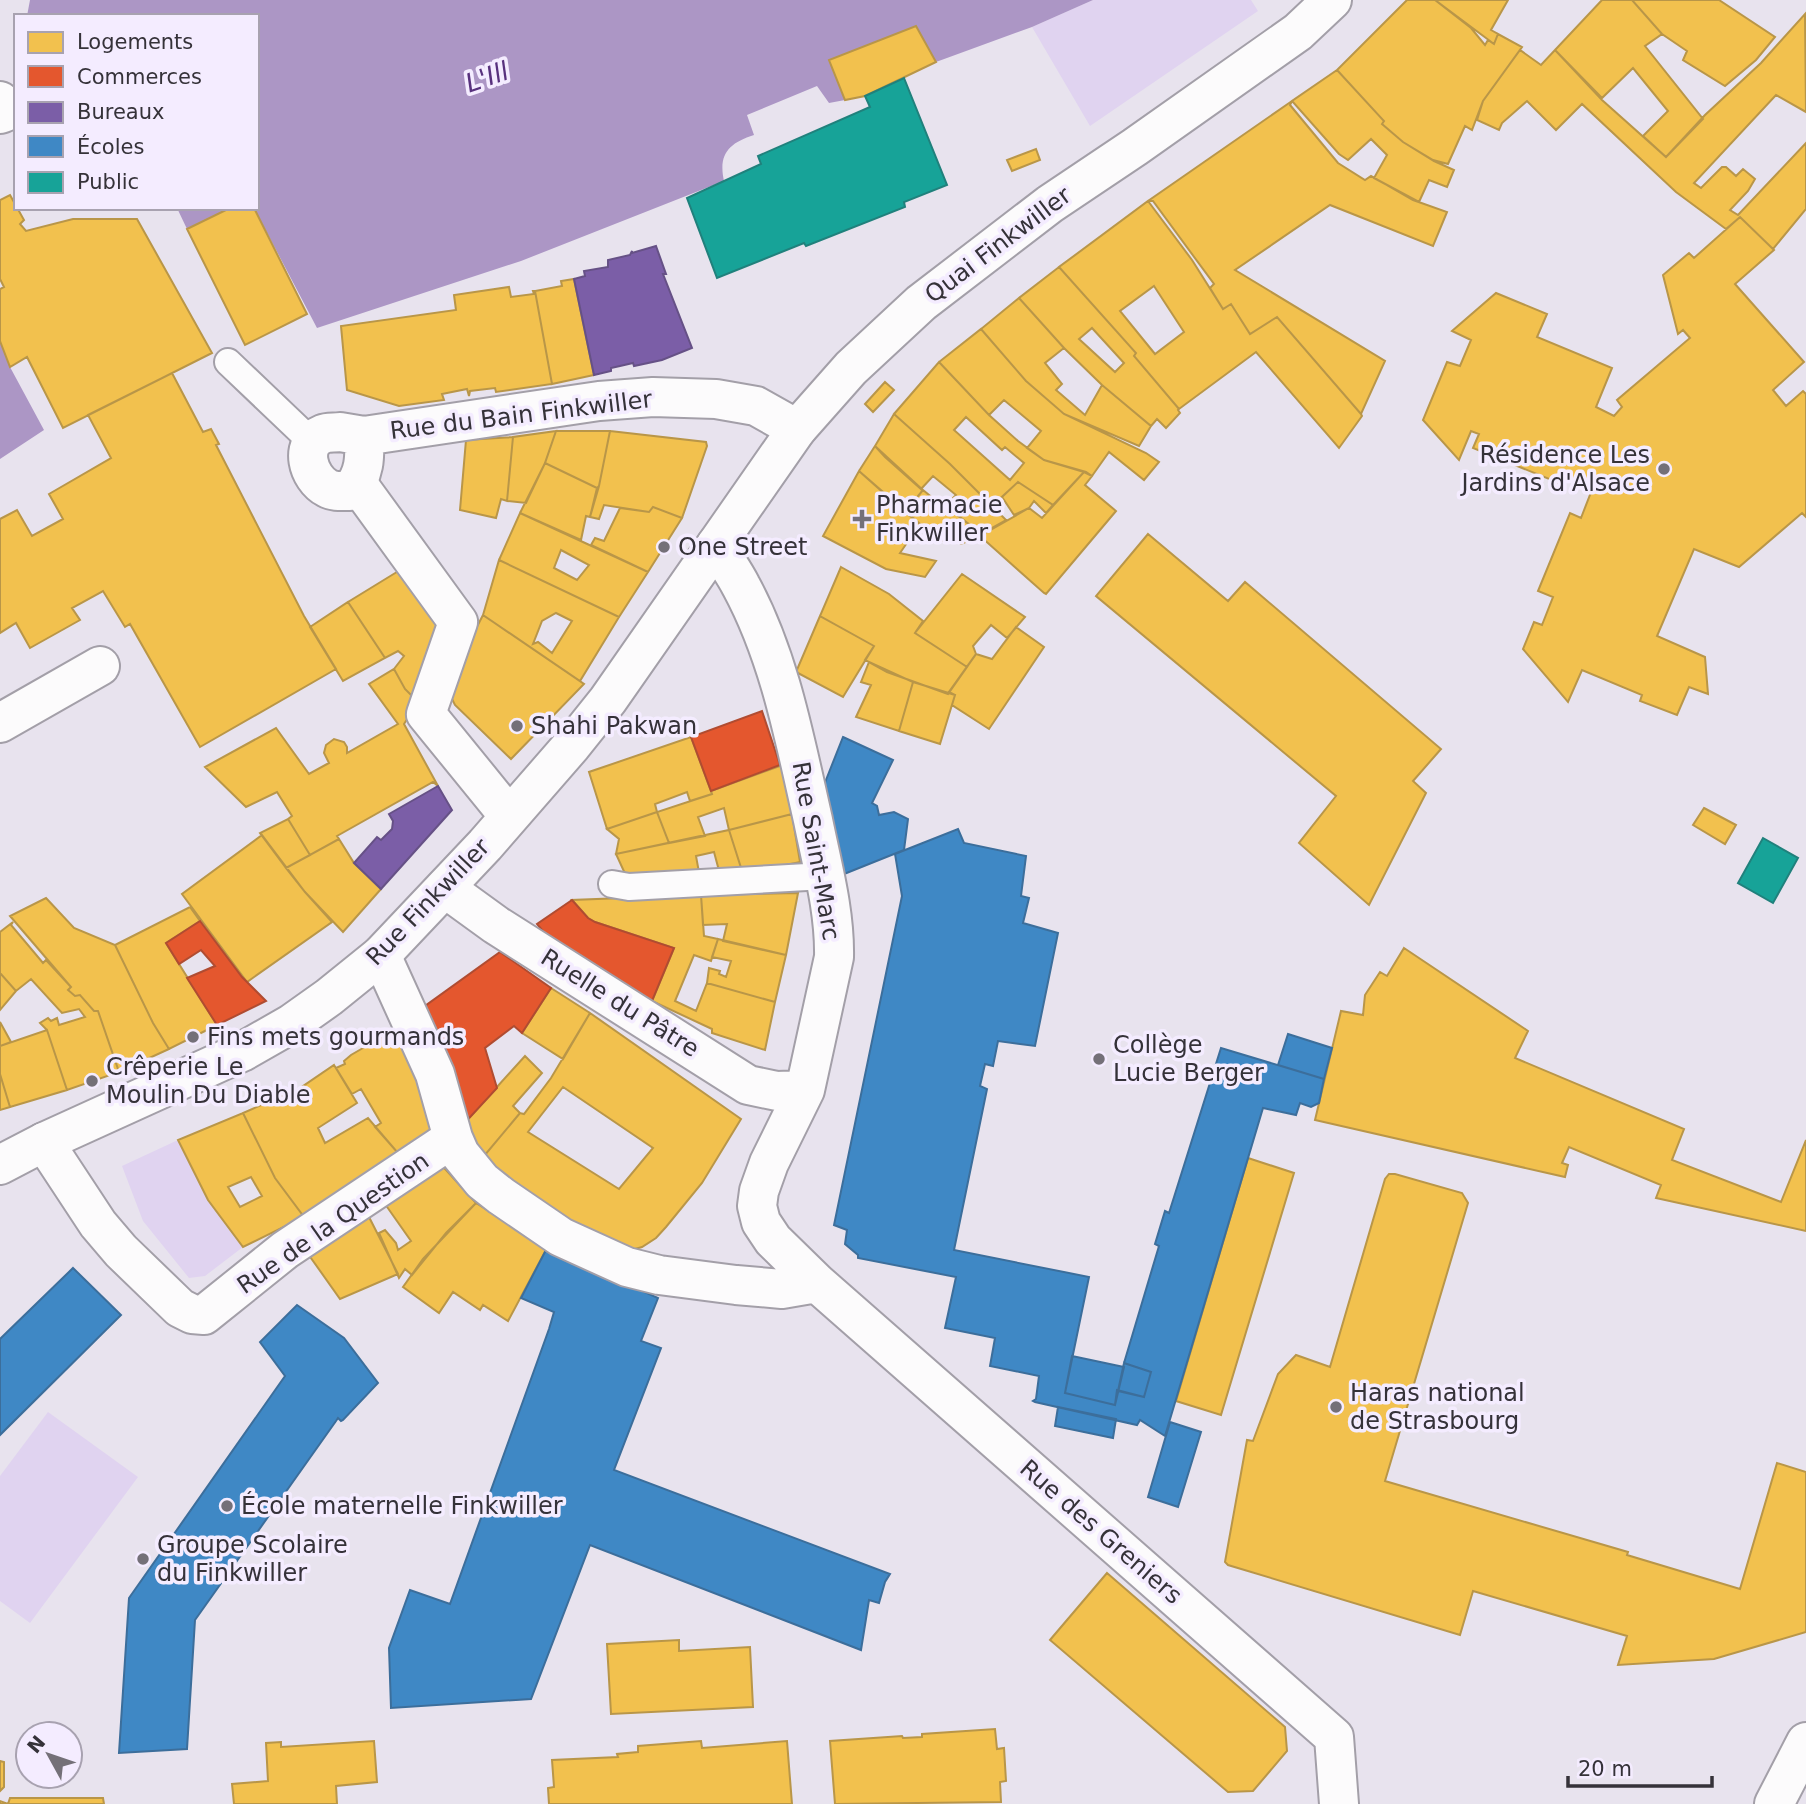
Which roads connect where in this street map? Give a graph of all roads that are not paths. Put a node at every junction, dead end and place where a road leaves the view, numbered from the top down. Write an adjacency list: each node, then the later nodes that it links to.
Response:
1 (1332, 0): 3 (street, Quai Finkwiller)
2 (228, 362): 5 (lane)
3 (797, 429): 4 (street, Rue du Bain Finkwiller); 7 (street, Quai Finkwiller)
4 (364, 436): 5 (street); 6 (street)
5 (312, 442): 6 (street)
6 (357, 483): 10 (street)
7 (716, 545): 10 (street, Rue Finkwiller); 11 (street, Rue Saint-Marc)
8 (100, 666): 9 (street)
9 (0, 723)
10 (509, 816): 13 (street, Rue Finkwiller)
11 (825, 876): 12 (lane); 15 (street, Rue Saint-Marc)
12 (612, 884)
13 (445, 888): 14 (street, Rue Finkwiller); 15 (street, Ruelle du Pâtre)
14 (380, 955): 16 (street); 17 (street, Rue Finkwiller)
15 (805, 1090): 20 (street, Rue Saint-Marc)
16 (453, 1138): 17 (street, Rue de la Question); 20 (street)
17 (44, 1142): 18 (street, Rue Finkwiller); 19 (street)
18 (0, 1165)
19 (0, 1187)
20 (817, 1283): 22 (street, Rue des Greniers)
21 (1806, 1742): 23 (street)
22 (1339, 1804)
23 (1774, 1804)

